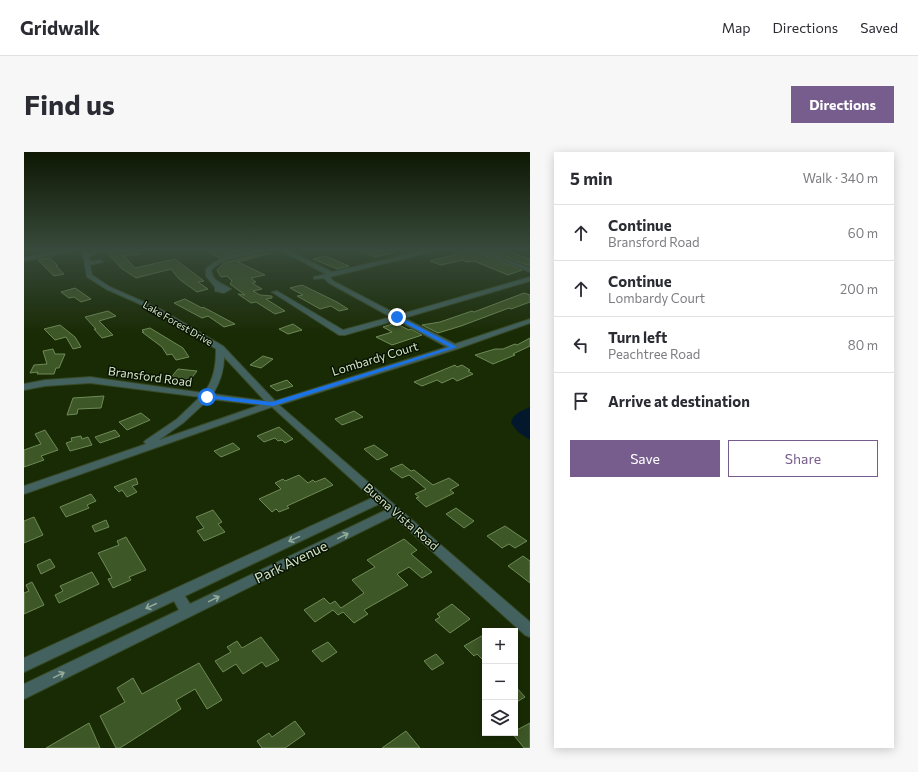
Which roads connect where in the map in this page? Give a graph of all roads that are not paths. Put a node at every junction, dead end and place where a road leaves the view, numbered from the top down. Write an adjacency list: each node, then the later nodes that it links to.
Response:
1 (92, 278): 10 (street, Lake Forest Drive)
2 (210, 278): 5 (street)
3 (326, 278): 7 (street)
4 (530, 279): 7 (street)
5 (219, 287)
6 (275, 292): 7 (street)
7 (397, 317): 9 (street)
8 (530, 321): 9 (street, Lombardy Court)
9 (454, 347): 13 (street, Lombardy Court)
10 (220, 348): 12 (street, Lake Forest Drive); 13 (street, Lake Forest Drive)
11 (24, 388): 12 (street, Bransford Road)
12 (207, 397): 13 (street, Bransford Road); 14 (street, Lake Forest Drive)
13 (273, 404): 14 (street, Lake Forest Drive); 16 (street, Buena Vista Road)
14 (128, 454): 15 (street, Lake Forest Drive)
15 (24, 490)
16 (380, 498): 17 (street, Buena Vista Road); 18 (street, Park Avenue, one-way to 18)
17 (394, 511): 19 (street, Park Avenue, one-way to 17); 20 (street, Buena Vista Road)
18 (176, 594): 19 (street); 21 (street, Park Avenue, one-way to 21)
19 (188, 612): 22 (street, Park Avenue, one-way to 19)
20 (530, 631)
21 (24, 665)
22 (24, 692)

